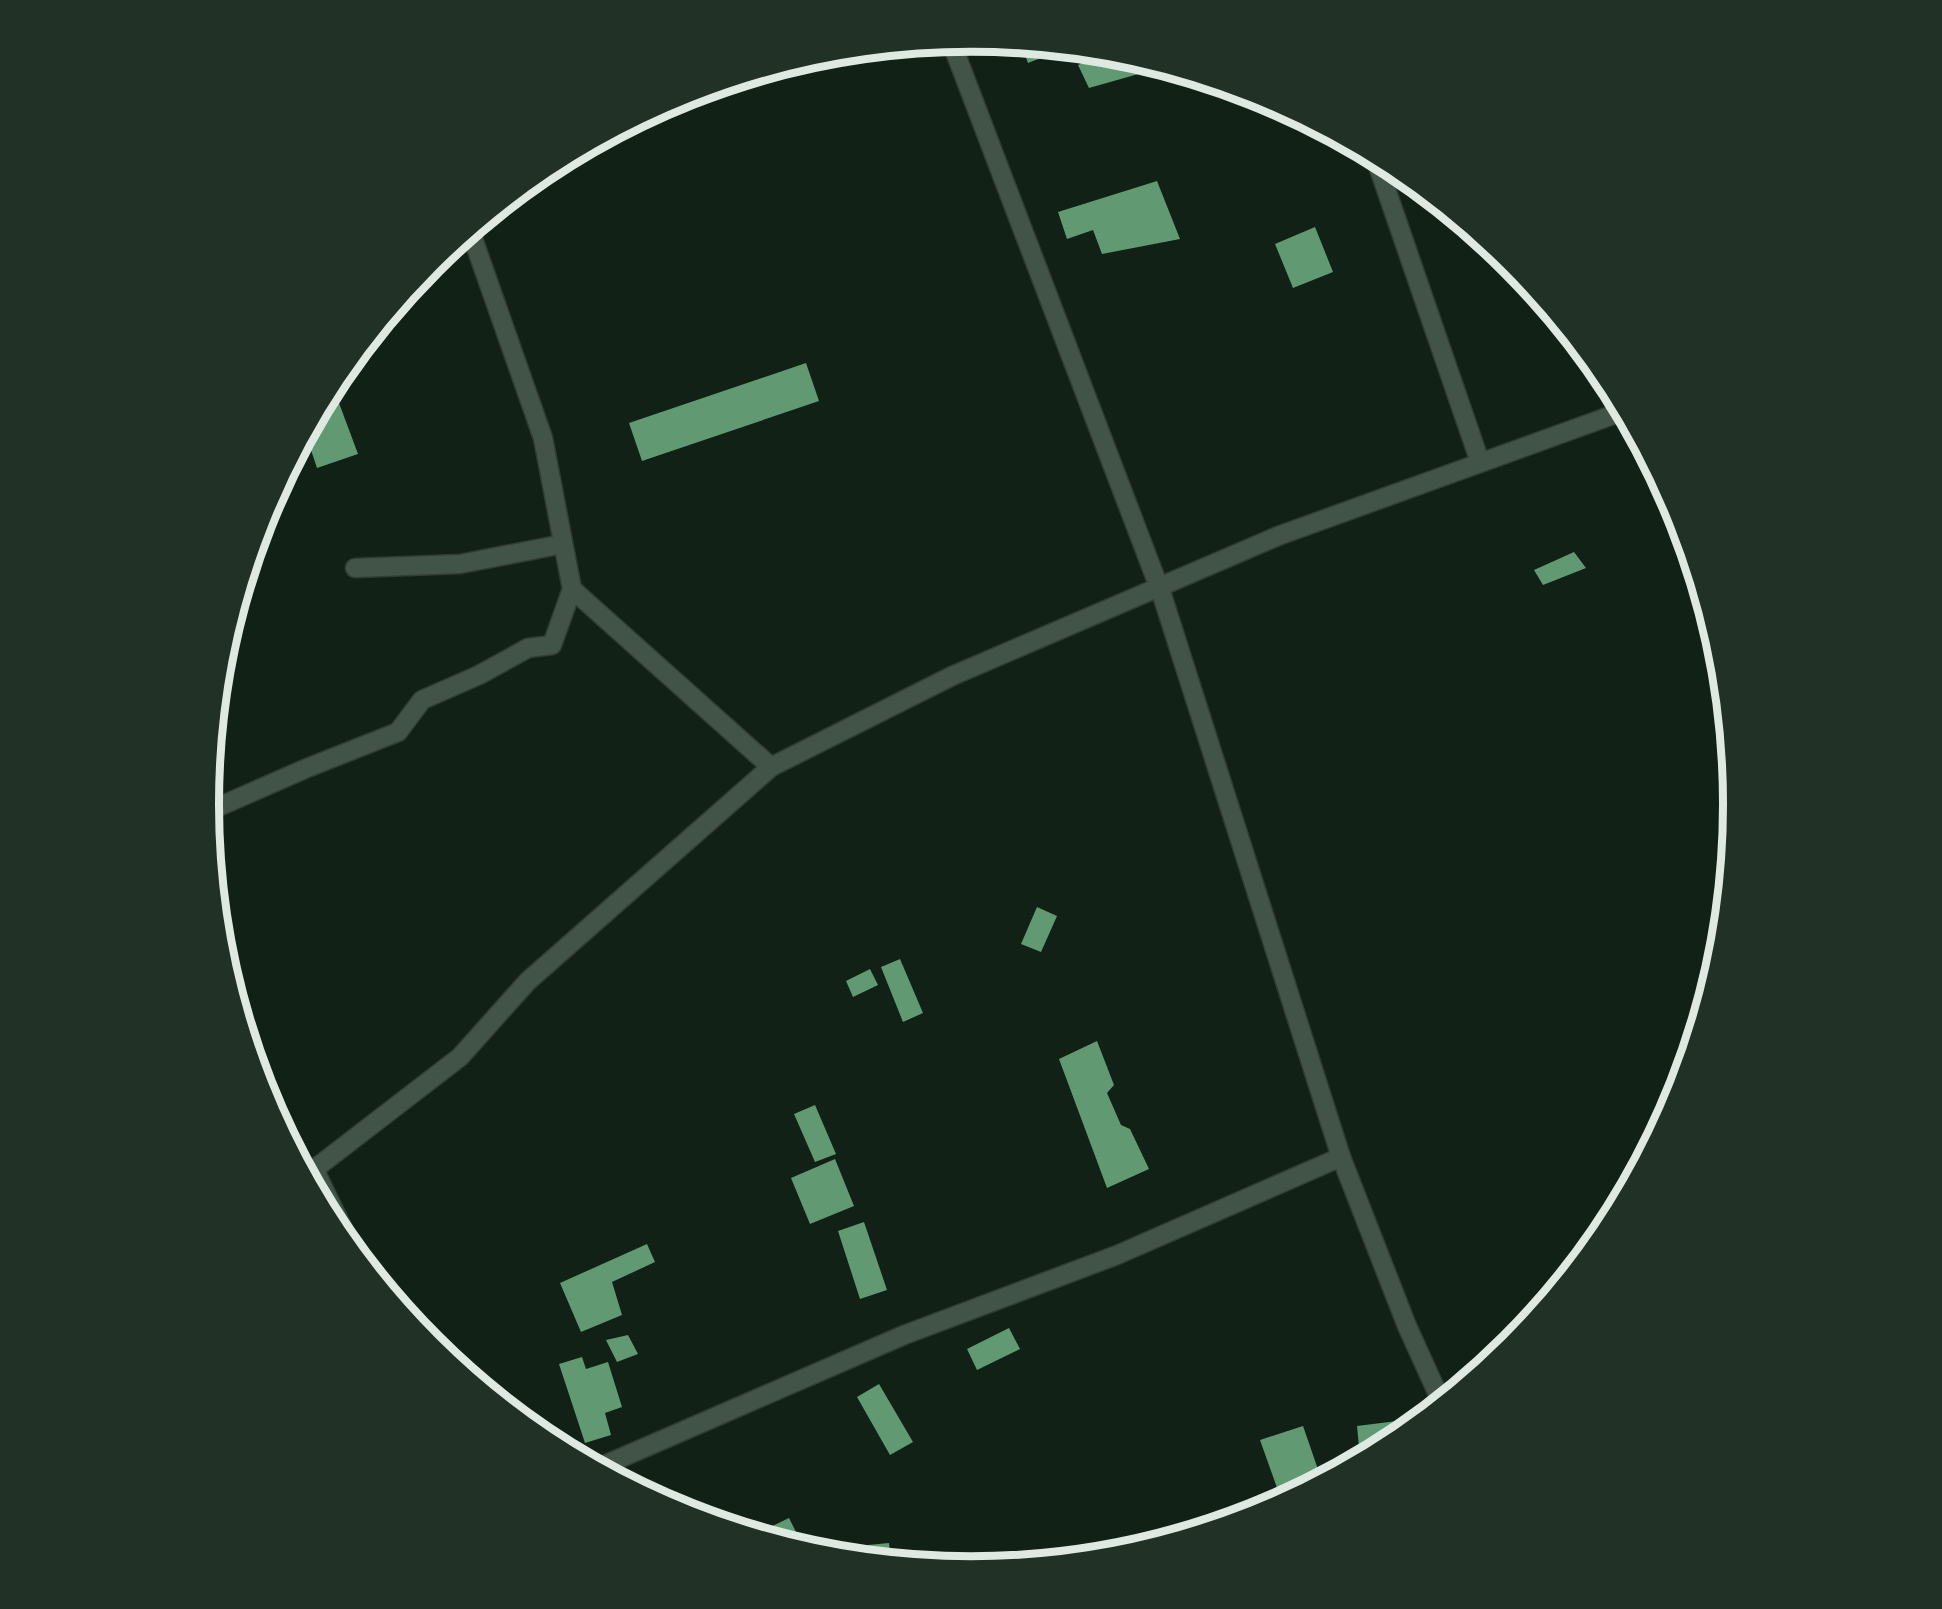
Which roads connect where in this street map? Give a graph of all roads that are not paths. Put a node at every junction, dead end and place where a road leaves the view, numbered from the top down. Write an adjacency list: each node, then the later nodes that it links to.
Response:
1 (955, 53): 8 (street)
2 (1381, 174): 5 (street)
3 (474, 240): 6 (street)
4 (1613, 415): 5 (street)
5 (1480, 462): 8 (street)
6 (563, 544): 7 (street); 9 (street)
7 (355, 568)
8 (1159, 587): 10 (street); 12 (street)
9 (572, 589): 10 (street); 11 (street)
10 (771, 767): 13 (street)
11 (219, 807)
12 (1341, 1157): 14 (street); 15 (street)
13 (315, 1170)
14 (1438, 1394)
15 (609, 1463)

